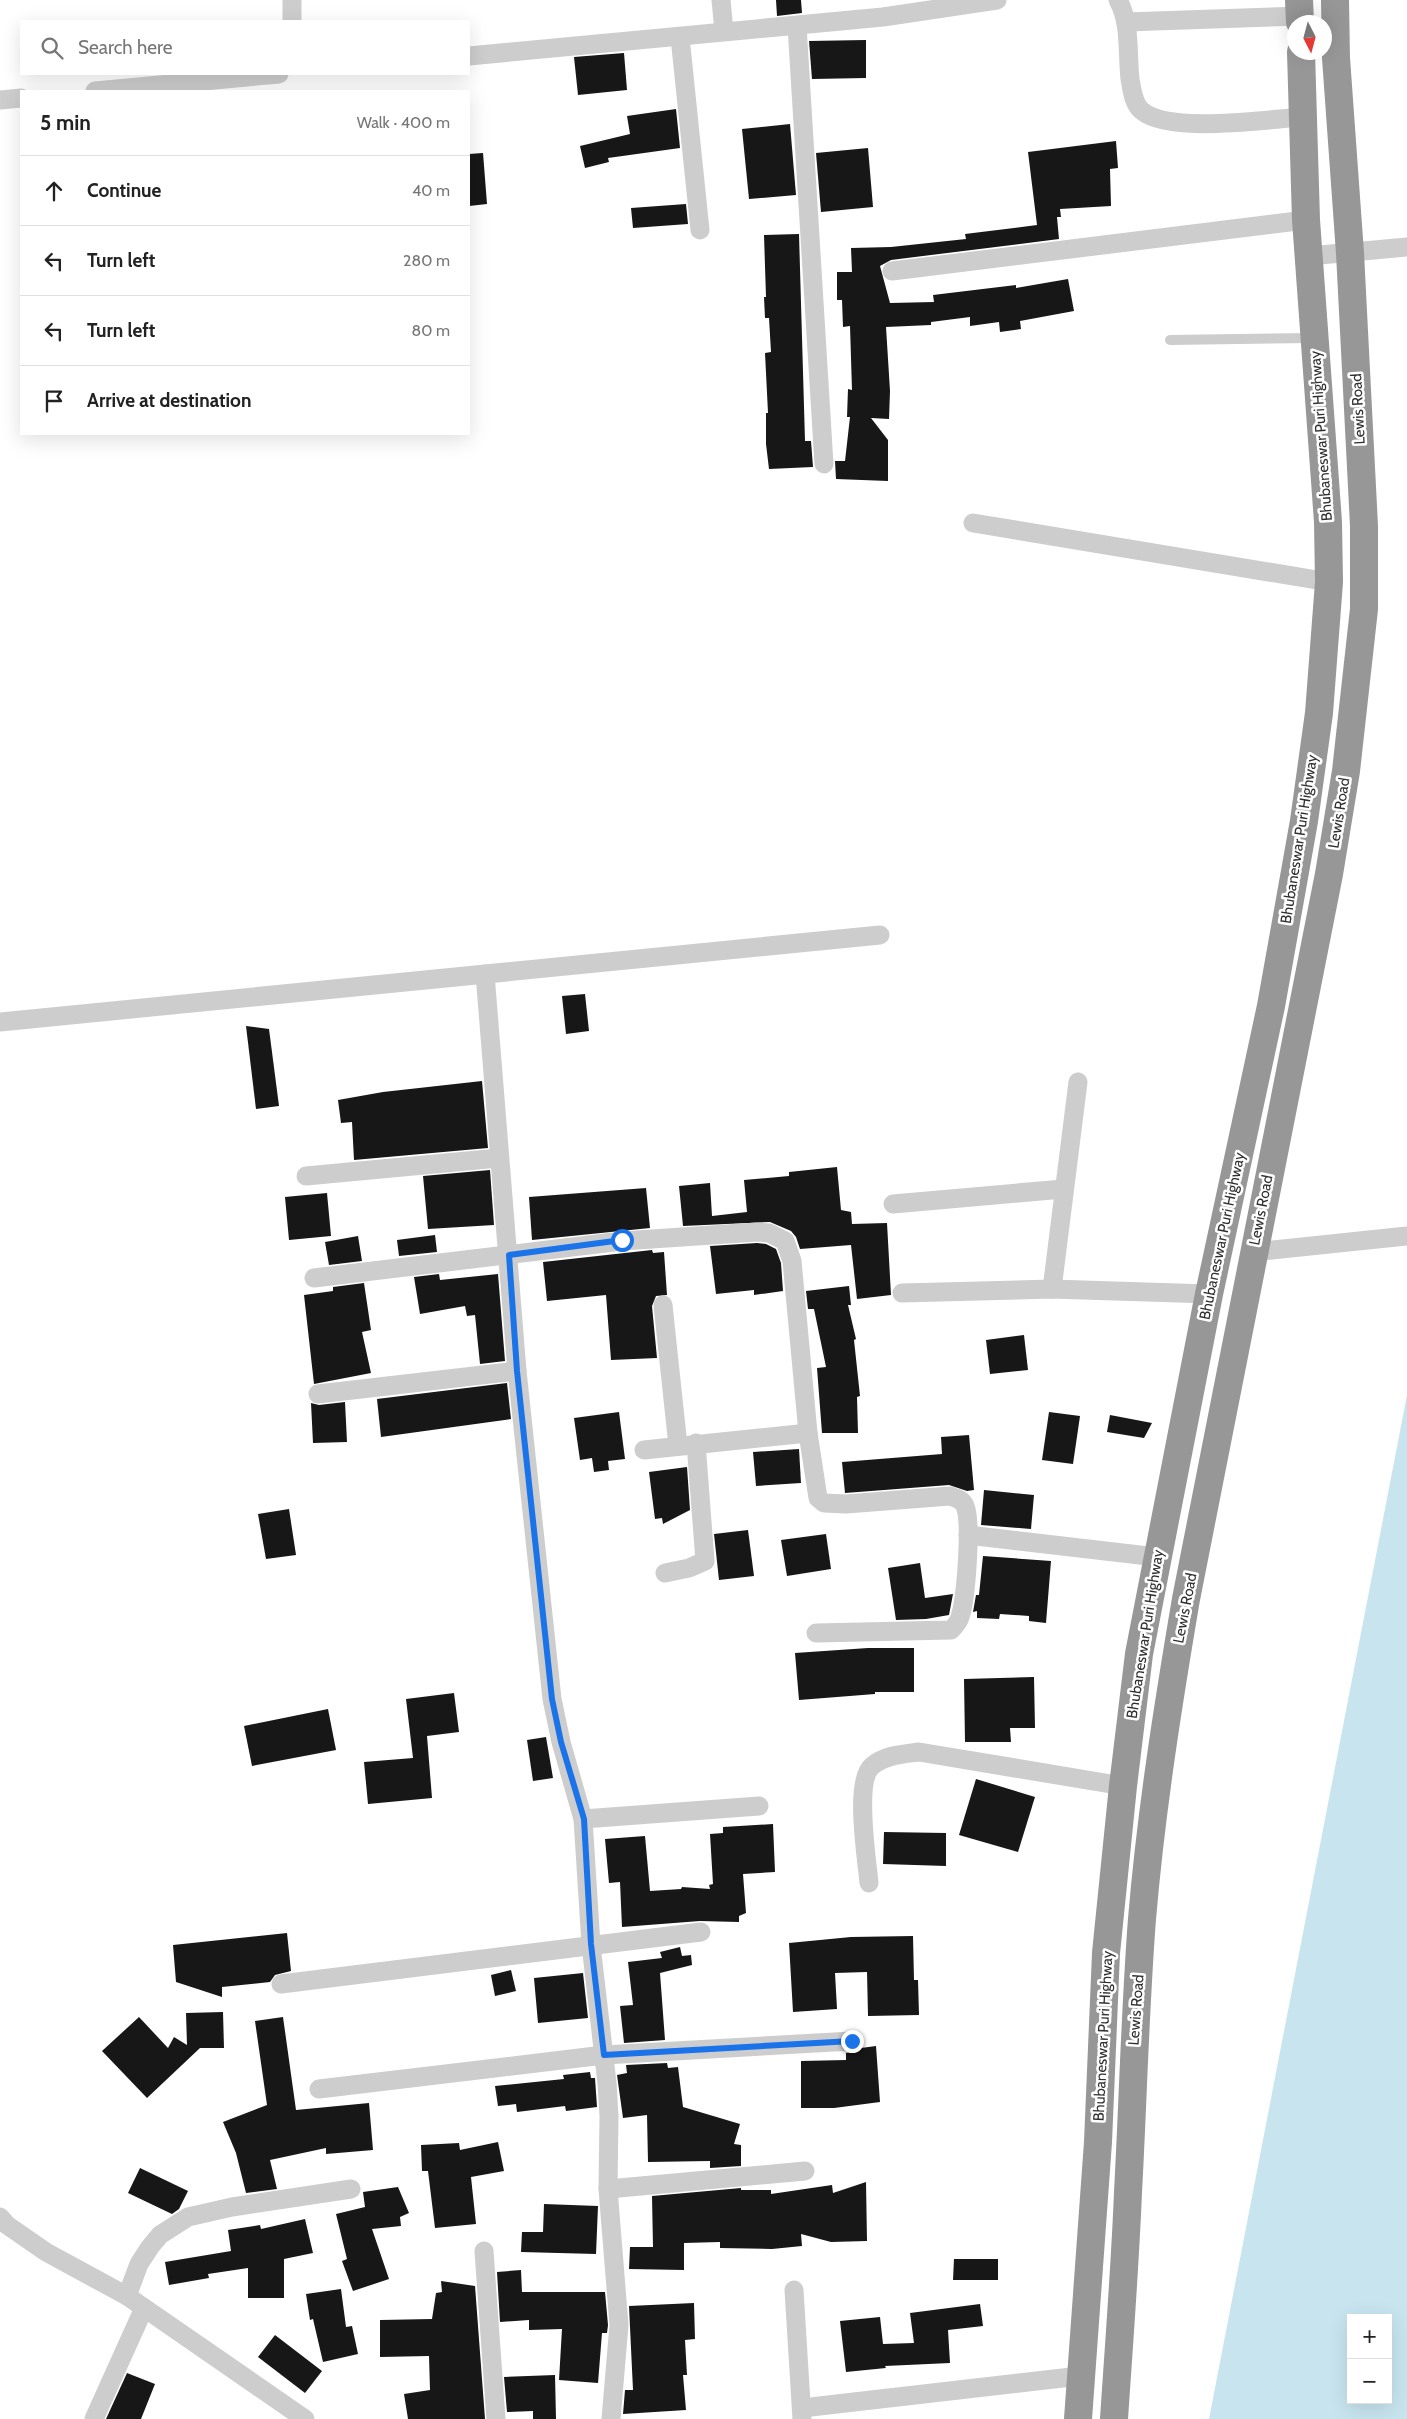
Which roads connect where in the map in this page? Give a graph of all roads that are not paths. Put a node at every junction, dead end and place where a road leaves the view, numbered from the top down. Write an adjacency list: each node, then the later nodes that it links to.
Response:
1 (292, 0): 7 (street)
2 (721, 0): 10 (street)
3 (997, 0): 9 (street)
4 (1118, 0): 8 (street)
5 (1335, 0): 22 (highway, Lewis Road)
6 (1300, 13): 8 (street)
7 (292, 20)
8 (1126, 22): 18 (street)
9 (797, 26): 10 (street); 27 (street)
10 (724, 31): 11 (street)
11 (680, 36): 12 (street); 20 (street)
12 (470, 56)
13 (1301, 60): 18 (highway, Bhubaneswar Puri Highway)
14 (267, 75): 15 (street)
15 (106, 90)
16 (20, 98): 17 (street)
17 (0, 100)
18 (1304, 117): 19 (highway, Bhubaneswar Puri Highway)
19 (1306, 220): 23 (highway, Bhubaneswar Puri Highway); 24 (street)
20 (700, 230)
21 (1407, 247): 22 (street)
22 (1350, 253): 23 (street); 39 (highway, Lewis Road)
23 (1309, 256): 25 (highway, Bhubaneswar Puri Highway)
24 (892, 271)
25 (1315, 338): 26 (lane); 29 (highway, Bhubaneswar Puri Highway)
26 (1170, 340)
27 (824, 464)
28 (973, 523): 29 (street)
29 (1329, 582): 44 (highway, Bhubaneswar Puri Highway)
30 (880, 935): 31 (street)
31 (486, 974): 32 (street); 34 (street)
32 (0, 1022)
33 (1078, 1082): 36 (street)
34 (499, 1158): 35 (street); 40 (street)
35 (306, 1176)
36 (1063, 1189): 37 (street); 42 (street)
37 (893, 1204)
38 (1407, 1236): 39 (street)
39 (1253, 1252): 80 (highway, Lewis Road)
40 (509, 1255): 41 (street); 46 (street); 48 (street)
41 (314, 1278)
42 (1052, 1289): 43 (street); 44 (street)
43 (902, 1293)
44 (1209, 1294): 52 (highway, Bhubaneswar Puri Highway)
45 (663, 1305): 49 (street)
46 (517, 1371): 47 (street); 57 (street)
47 (318, 1394)
48 (808, 1433): 49 (street); 51 (street)
49 (687, 1445): 50 (street); 53 (street)
50 (644, 1450)
51 (968, 1535): 52 (street); 54 (street)
52 (1157, 1557): 55 (highway, Bhubaneswar Puri Highway)
53 (664, 1573)
54 (816, 1633)
55 (1123, 1786): 58 (street); 73 (highway, Bhubaneswar Puri Highway)
56 (759, 1806): 57 (street)
57 (584, 1819): 60 (street)
58 (869, 1883)
59 (701, 1932): 60 (street)
60 (591, 1944): 61 (street); 63 (street)
61 (281, 1984)
62 (852, 2041): 63 (street)
63 (604, 2055): 64 (street); 67 (street)
64 (319, 2089)
65 (805, 2171): 67 (street)
66 (351, 2189): 71 (street)
67 (608, 2189): 78 (street)
68 (0, 2217): 71 (street)
69 (484, 2251): 77 (street)
70 (794, 2290): 74 (street)
71 (127, 2296): 72 (street)
72 (144, 2308): 75 (street); 76 (street)
73 (1080, 2376): 74 (street); 79 (highway, Bhubaneswar Puri Highway)
74 (802, 2414)
75 (94, 2419)
76 (305, 2419)
77 (496, 2419)
78 (611, 2419)
79 (1078, 2419)
80 (1114, 2419)

